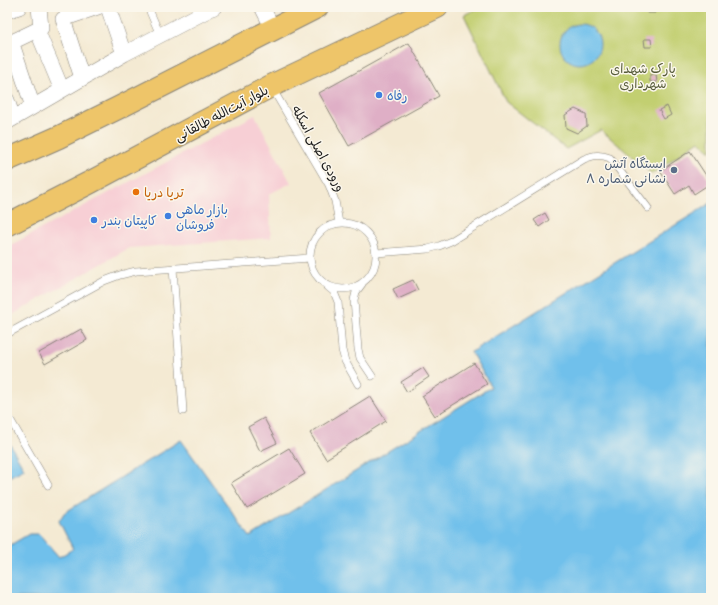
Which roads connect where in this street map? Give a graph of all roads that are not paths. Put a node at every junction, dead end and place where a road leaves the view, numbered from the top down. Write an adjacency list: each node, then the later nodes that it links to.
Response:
1 (19, 7): 10 (street)
2 (39, 7): 12 (street)
3 (98, 7): 16 (street)
4 (108, 7): 15 (street)
5 (148, 7): 13 (lane)
6 (214, 7): 13 (street)
7 (262, 7): 11 (street)
8 (317, 7): 11 (main road)
9 (437, 7): 17 (main road, بلوار آیت‌الله طالقانی)
10 (7, 11)
11 (273, 29): 22 (main road)
12 (37, 30): 14 (street); 18 (street)
13 (160, 35): 15 (street)
14 (9, 45): 20 (street)
15 (124, 54): 16 (street)
16 (82, 78): 18 (street)
17 (271, 86): 24 (lane, ورودی اصلی اسکله); 25 (main road, بلوار آیت‌الله طالقانی)
18 (62, 90): 20 (street)
19 (7, 100): 21 (street)
20 (33, 107): 21 (street)
21 (10, 120)
22 (7, 160)
23 (648, 208): 26 (lane)
24 (339, 223): 26 (lane); 27 (lane)
25 (7, 225)
26 (376, 253): 29 (lane)
27 (310, 258): 28 (lane); 30 (lane)
28 (173, 268): 31 (lane); 34 (lane)
29 (364, 281): 30 (lane); 32 (lane)
30 (325, 284): 33 (lane)
31 (7, 334)
32 (372, 376)
33 (358, 384)
34 (183, 411)
35 (7, 414): 36 (lane)
36 (48, 485)

